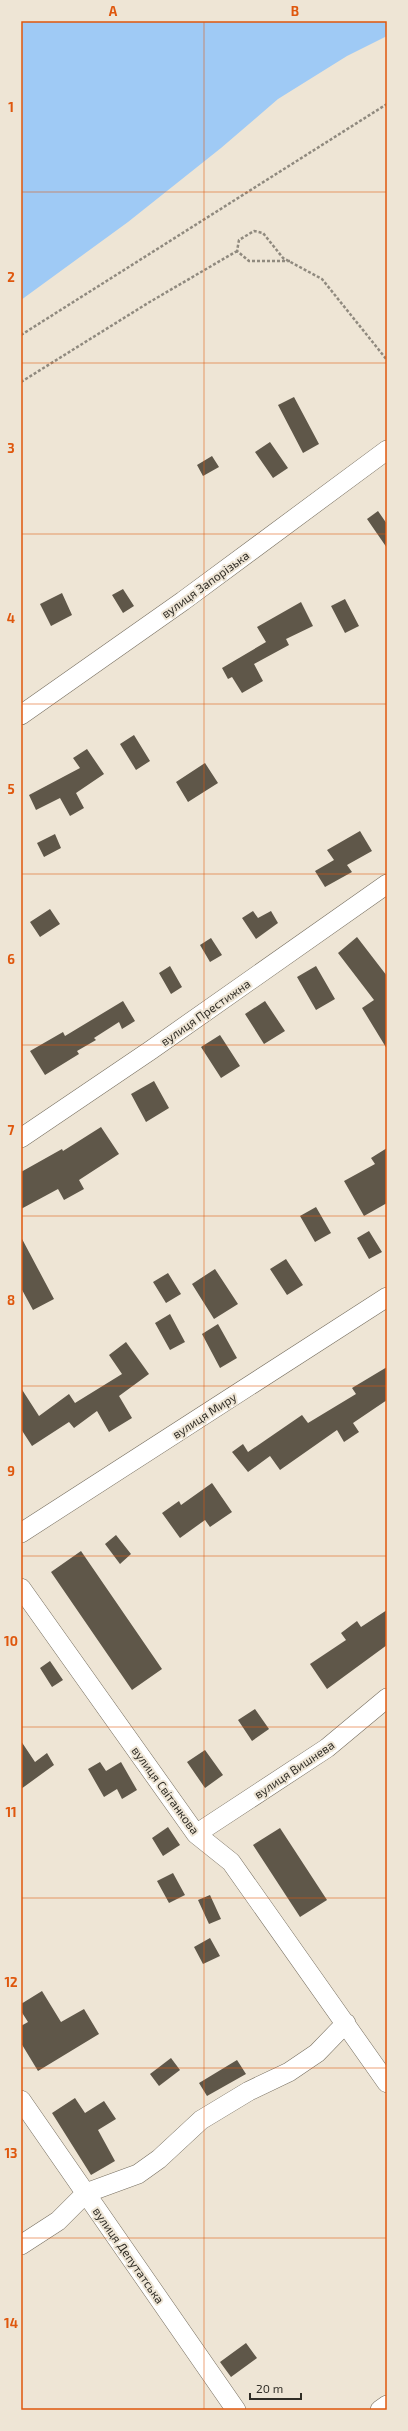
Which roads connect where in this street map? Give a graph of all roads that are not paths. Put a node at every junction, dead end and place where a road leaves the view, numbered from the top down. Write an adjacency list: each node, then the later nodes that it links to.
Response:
1 (387, 450): 2 (street, вулиця Запорізька)
2 (21, 714)
3 (387, 884): 4 (street, вулиця Престижна)
4 (21, 1138)
5 (387, 1297): 6 (street, вулиця Миру)
6 (21, 1533)
7 (21, 1588): 9 (street, вулиця Світанкова)
8 (387, 1698): 9 (street, вулиця Вишнева)
9 (196, 1834): 10 (street, вулиця Світанкова)
10 (346, 2023): 11 (street, вулиця Світанкова); 13 (street)
11 (387, 2083)
12 (21, 2100): 13 (street, вулиця Депутатська)
13 (86, 2193): 14 (street); 16 (street, вулиця Депутатська)
14 (21, 2245)
15 (387, 2405): 17 (street)
16 (236, 2410)
17 (380, 2410)

